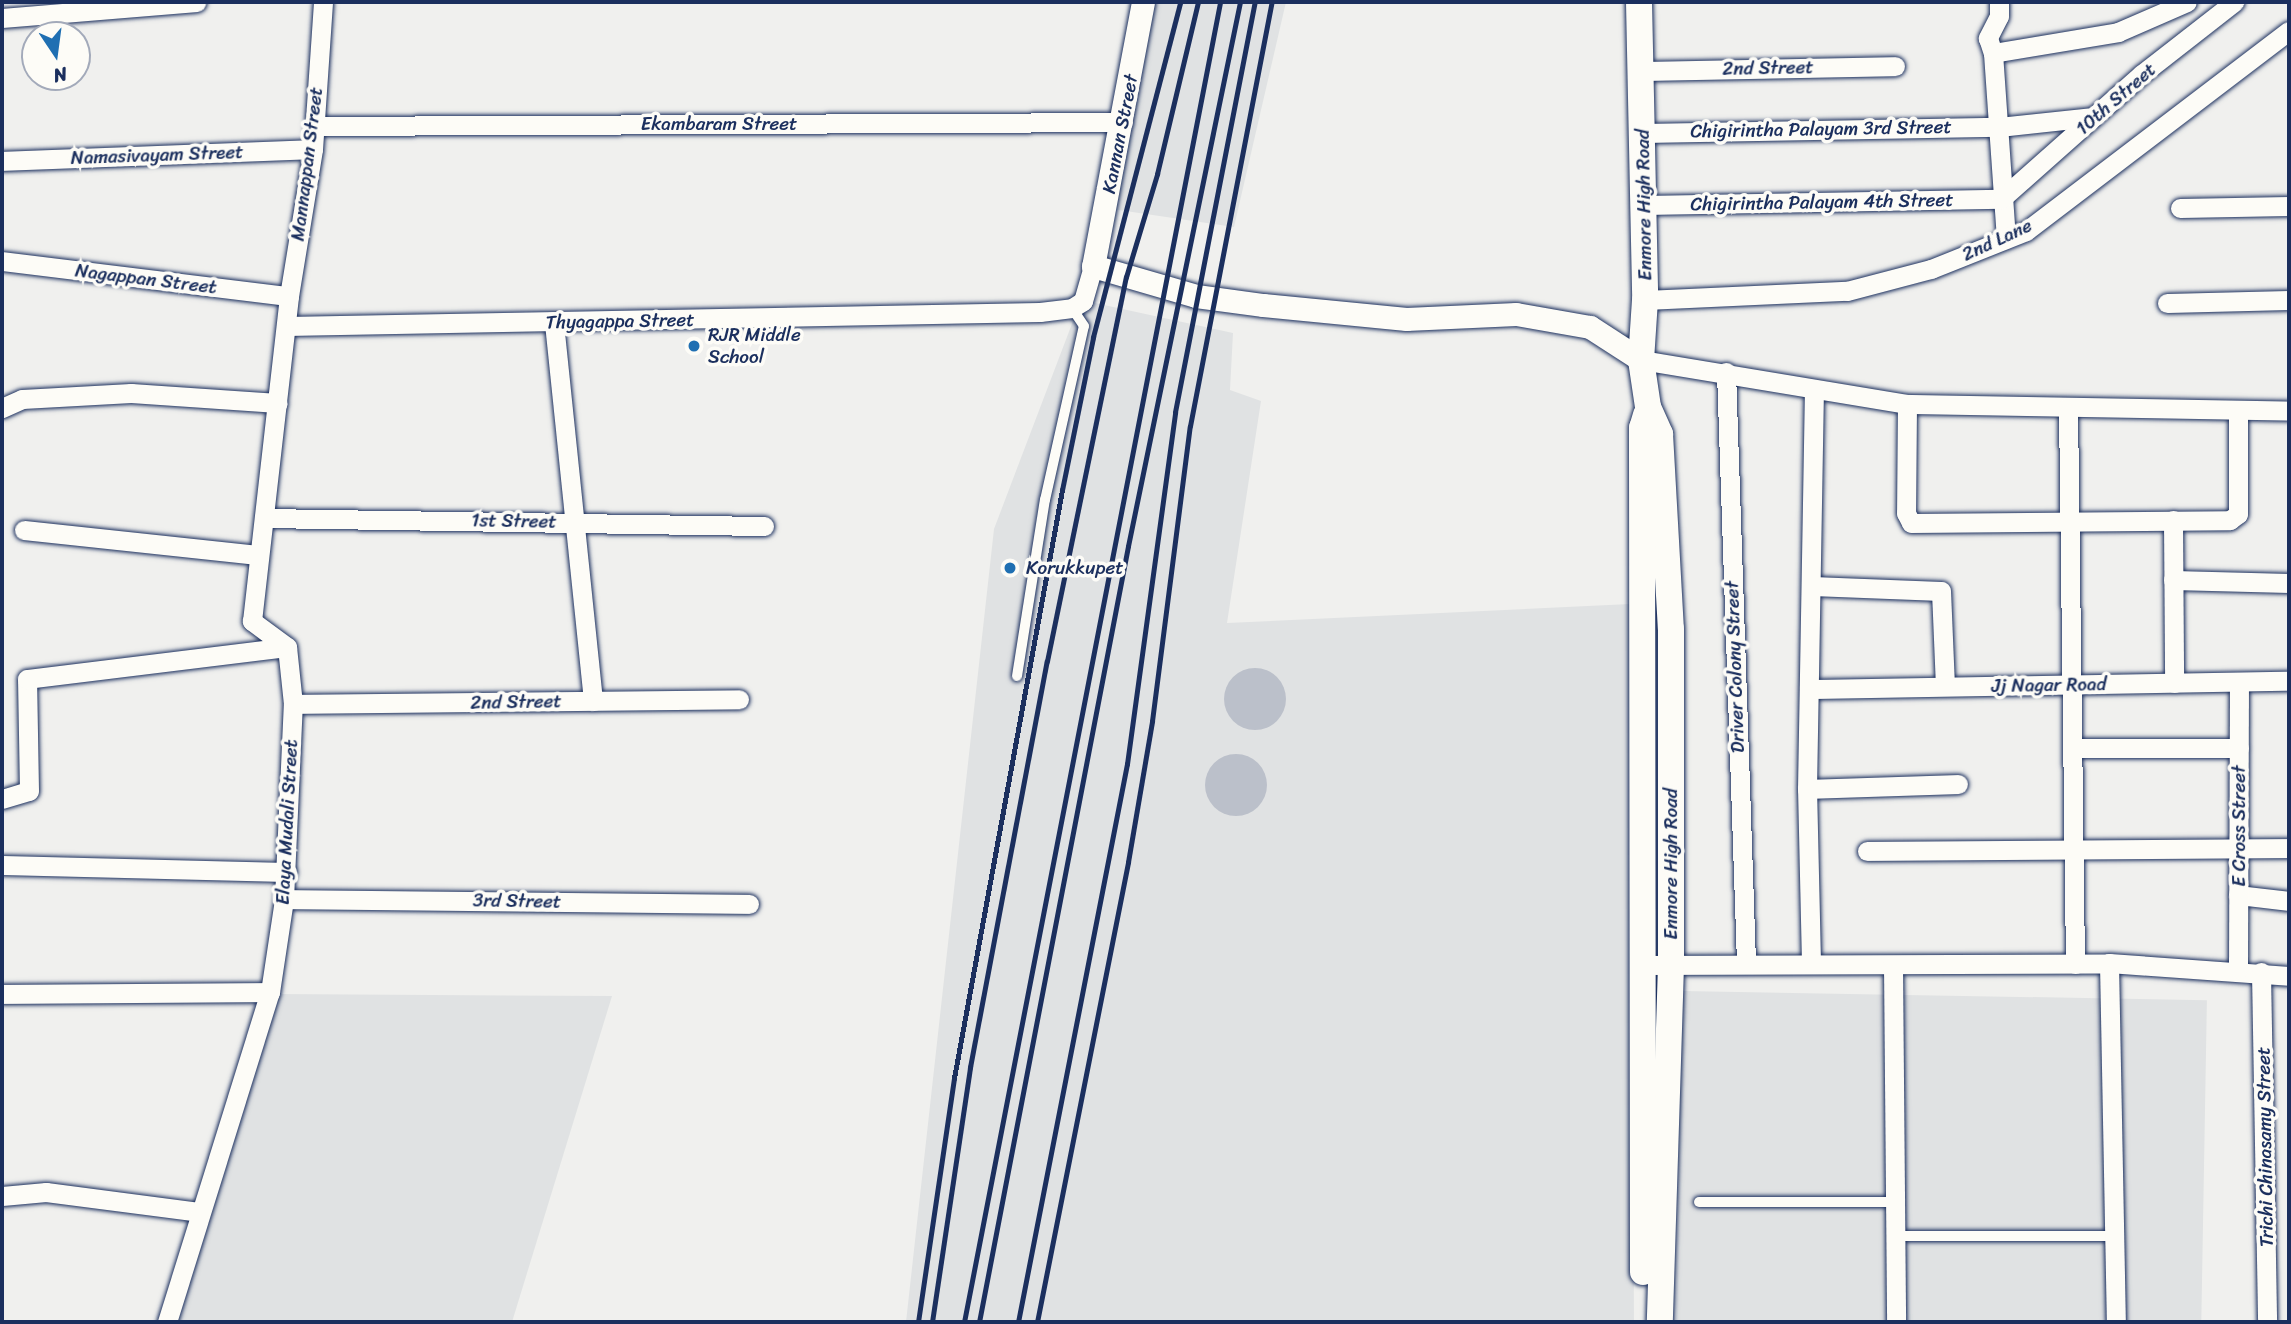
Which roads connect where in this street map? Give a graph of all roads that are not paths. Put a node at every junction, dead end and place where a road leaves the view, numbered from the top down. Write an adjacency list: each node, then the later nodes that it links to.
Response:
1 (197, 2): 8 (street)
2 (323, 2): 15 (street, Mannappan Street)
3 (1143, 2): 14 (street, Kannan Street)
4 (1639, 2): 12 (main road, Enmore High Road)
5 (1999, 2): 10 (street)
6 (2187, 2): 10 (street)
7 (2234, 2): 13 (street, 10th Street)
8 (2, 18)
9 (2289, 31): 24 (street, 2nd Lane)
10 (1993, 53): 16 (street)
11 (1895, 66): 12 (street, 2nd Street)
12 (1640, 71): 17 (main road, Enmore High Road)
13 (2094, 117): 16 (street, Chigirintha Palayam 3rd Street); 20 (street, 10th Street)
14 (1123, 122): 15 (street, Ekambaram Street); 26 (street, Kannan Street)
15 (315, 126): 18 (street, Mannappan Street)
16 (1999, 127): 17 (street, Chigirintha Palayam 3rd Street); 20 (street)
17 (1643, 133): 21 (main road, Enmore High Road)
18 (313, 149): 19 (street, Namasivayam Street); 27 (street, Mannappan Street)
19 (2, 162)
20 (2001, 199): 21 (street, Chigirintha Palayam 4th Street); 24 (street)
21 (1644, 205): 28 (main road, Enmore High Road)
22 (2289, 206): 23 (street)
23 (2180, 208)
24 (2006, 240): 28 (street, 2nd Lane)
25 (2, 261): 27 (street, Nagappan Street)
26 (1093, 266): 31 (street); 34 (street)
27 (289, 296): 33 (street, Mannappan Street)
28 (1645, 300): 34 (main road, Enmore High Road)
29 (2289, 300): 30 (street)
30 (2167, 303)
31 (1072, 308): 32 (street, Thyagappa Street); 55 (lane)
32 (554, 323): 33 (street, Thyagappa Street); 46 (street)
33 (286, 326): 37 (street)
34 (1641, 360): 35 (street); 39 (main road, Enmore High Road)
35 (1726, 372): 36 (street); 80 (street, Driver Colony Street)
36 (1814, 391): 38 (street); 53 (street)
37 (278, 403): 41 (street); 44 (street)
38 (1907, 404): 40 (street); 47 (street)
39 (1648, 407): 84 (main road, Enmore High Road); 85 (main road, Enmore High Road)
40 (2068, 407): 42 (street); 47 (street)
41 (2, 408)
42 (2238, 411): 43 (street); 45 (street)
43 (2289, 411)
44 (264, 519): 46 (street, 1st Street); 50 (street)
45 (2174, 520): 47 (street); 51 (street)
46 (577, 522): 48 (street, 1st Street); 63 (street)
47 (2071, 522): 59 (street)
48 (764, 526)
49 (24, 530): 50 (street)
50 (258, 555): 54 (street)
51 (2173, 580): 52 (street); 58 (street)
52 (2289, 583)
53 (1812, 586): 60 (street); 61 (street)
54 (287, 647): 64 (street, Elaya Mudali Street); 69 (street)
55 (1017, 676)
56 (2289, 681): 57 (street, Jj Nagar Road)
57 (2239, 682): 58 (street, Jj Nagar Road); 66 (street, E Cross Street)
58 (2174, 683): 59 (street, Jj Nagar Road)
59 (2073, 685): 60 (street, Jj Nagar Road); 65 (street)
60 (1945, 686): 61 (street, Jj Nagar Road)
61 (1809, 689): 68 (street)
62 (739, 699): 63 (street, 2nd Street)
63 (593, 701): 64 (street, 2nd Street)
64 (293, 704): 75 (street, Elaya Mudali Street)
65 (2073, 748): 66 (street); 70 (street)
66 (2239, 748): 71 (street, E Cross Street)
67 (1958, 784): 68 (street)
68 (1807, 789): 82 (street)
69 (2, 799)
70 (2073, 847): 71 (street); 73 (street); 83 (street)
71 (2239, 847): 72 (street); 76 (street, E Cross Street)
72 (2289, 848)
73 (1867, 850)
74 (2, 865): 75 (street)
75 (287, 872): 77 (street, Elaya Mudali Street)
76 (2238, 895): 78 (street); 87 (street, E Cross Street)
77 (284, 899): 79 (street, 3rd Street); 90 (street, Elaya Mudali Street)
78 (2289, 901)
79 (749, 904)
80 (1746, 962): 82 (street); 85 (street)
81 (2109, 962): 83 (street); 87 (street); 97 (street)
82 (1811, 963): 86 (street)
83 (2075, 964): 86 (street)
84 (1644, 965): 85 (street); 99 (main road, Enmore High Road)
85 (1671, 965): 100 (main road, Enmore High Road)
86 (1893, 965): 94 (street)
87 (2238, 969): 88 (street)
88 (2261, 972): 89 (street); 103 (street, Trichi Chinasamy Street)
89 (2289, 976)
90 (270, 992): 91 (street); 95 (street, Elaya Mudali Street)
91 (2, 994)
92 (2, 1196): 95 (street)
93 (1699, 1202): 94 (lane)
94 (1895, 1202): 96 (street)
95 (199, 1212): 98 (street, Elaya Mudali Street)
96 (1896, 1236): 97 (lane); 101 (street)
97 (2116, 1236): 102 (street)
98 (167, 1322)
99 (1643, 1322)
100 (1660, 1322)
101 (1896, 1322)
102 (2116, 1322)
103 (2267, 1322)

